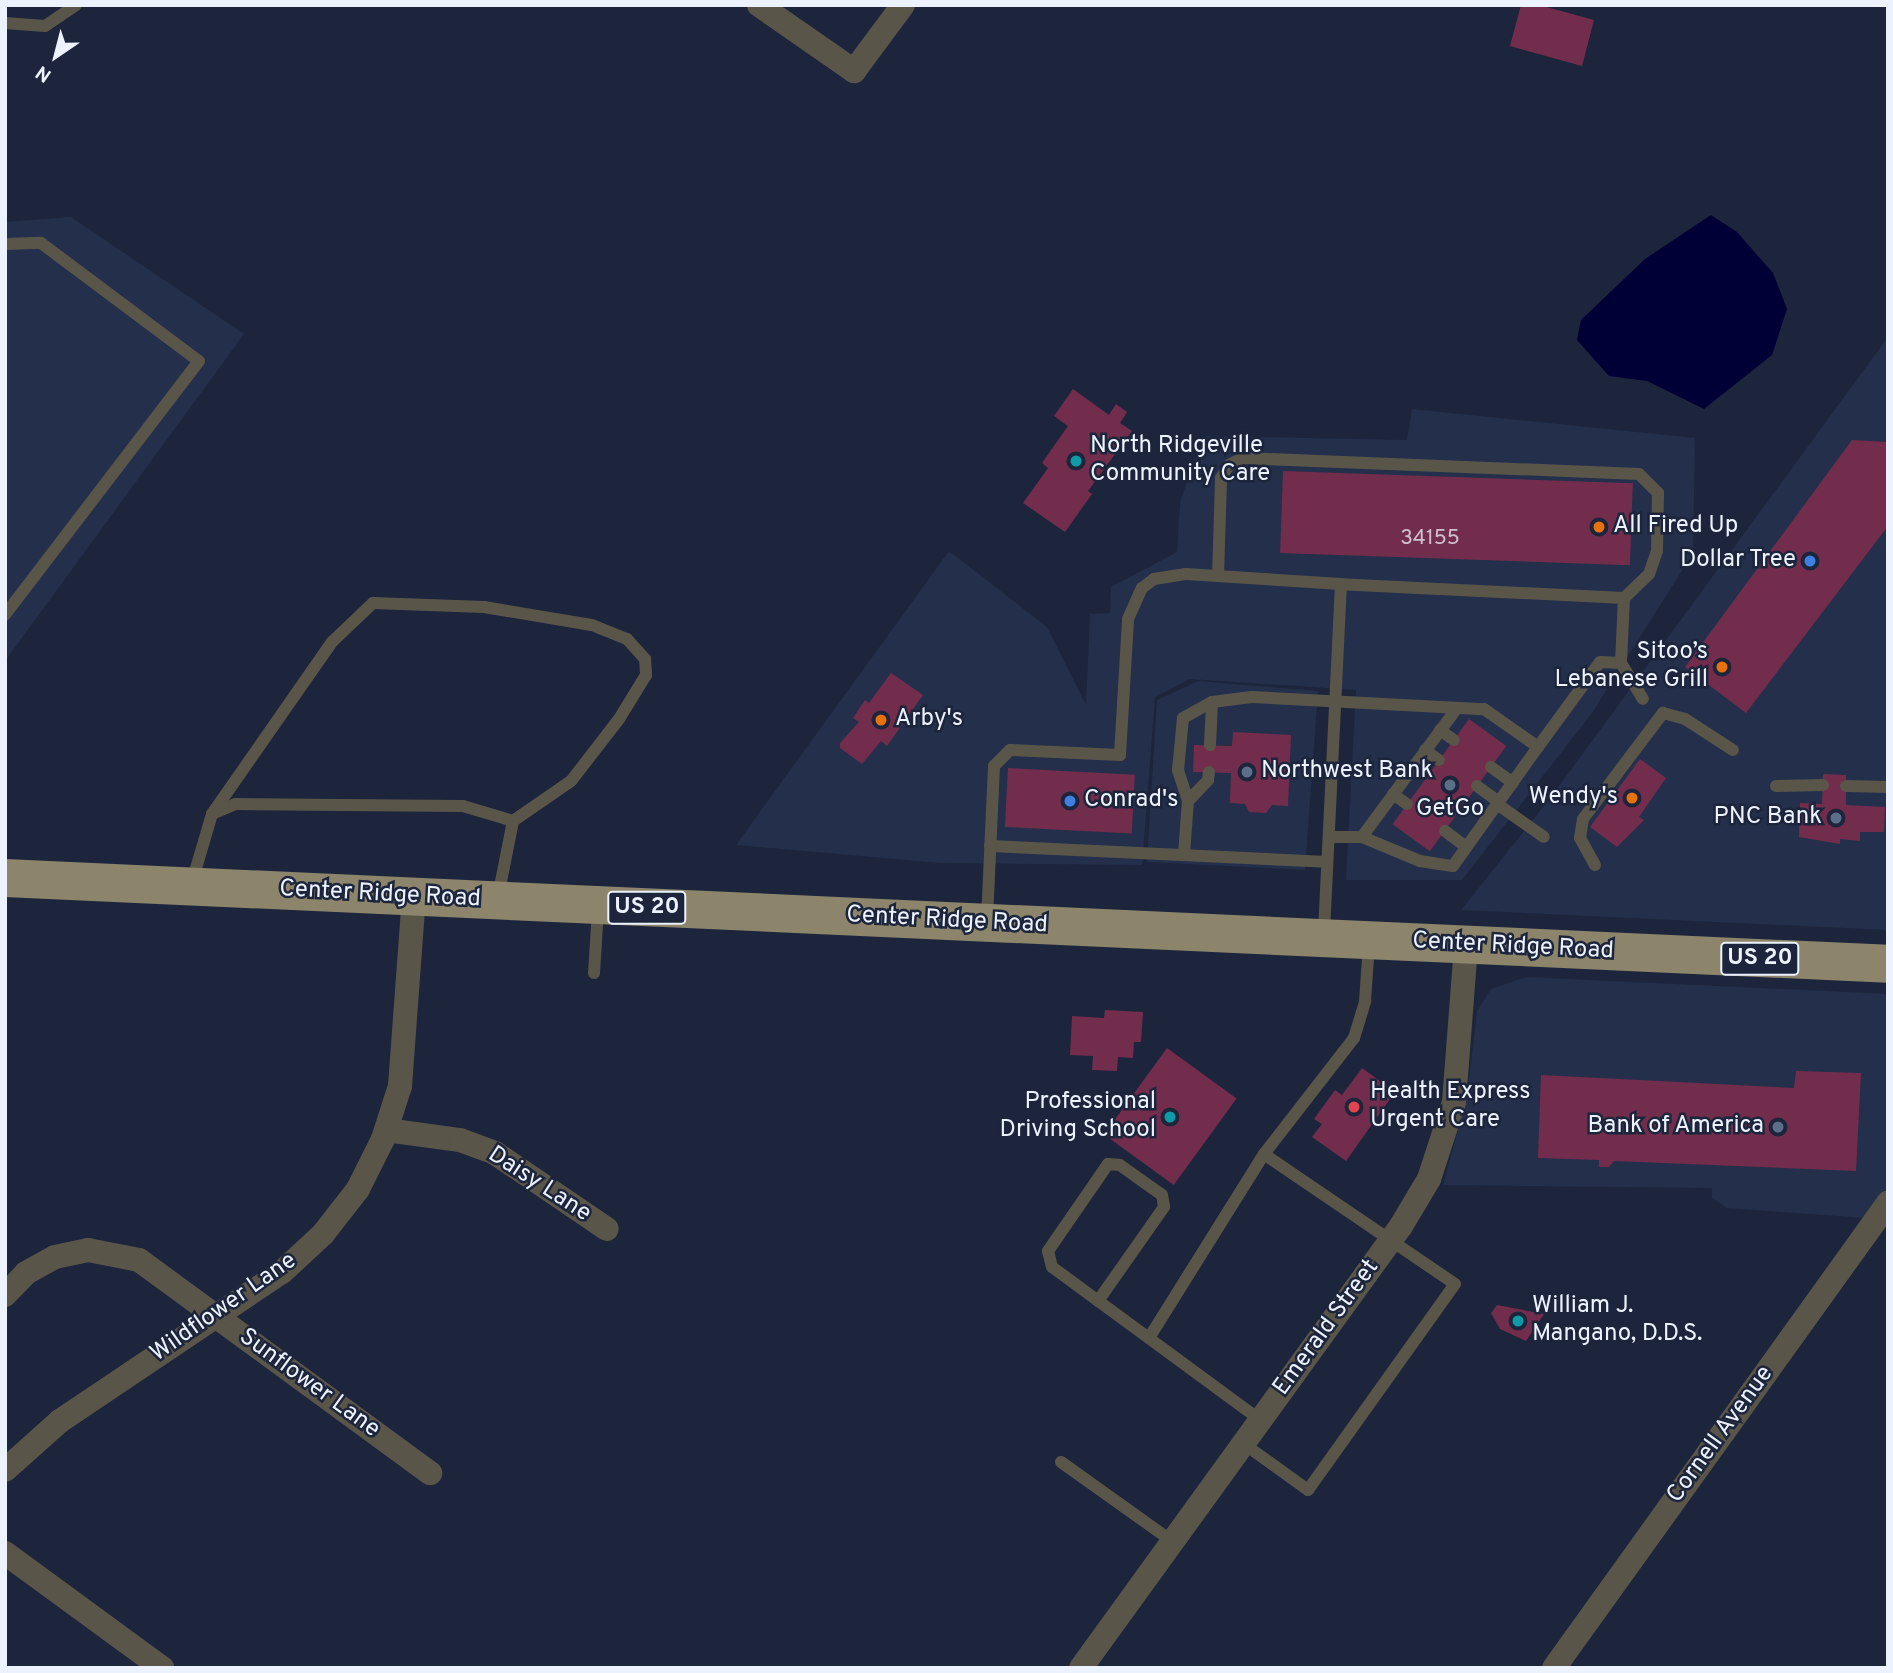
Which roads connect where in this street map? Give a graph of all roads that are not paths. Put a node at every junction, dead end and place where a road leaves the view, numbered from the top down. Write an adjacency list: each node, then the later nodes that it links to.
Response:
1 (76, 5): 4 (lane)
2 (759, 5): 3 (street)
3 (903, 5)
4 (5, 23)
5 (5, 244): 9 (lane)
6 (1218, 576): 7 (lane); 8 (lane); 40 (lane)
7 (1341, 584): 8 (lane); 13 (lane)
8 (1624, 598): 10 (lane)
9 (5, 615)
10 (1621, 663): 11 (lane); 18 (lane)
11 (1643, 699)
12 (1212, 702): 13 (lane); 17 (lane); 31 (lane)
13 (1335, 703): 14 (lane); 38 (lane)
14 (1457, 708): 15 (lane); 18 (lane)
15 (1440, 730): 16 (lane); 19 (lane)
16 (1454, 740)
17 (1210, 745)
18 (1538, 747): 24 (lane)
19 (1425, 750): 21 (lane); 30 (lane)
20 (1733, 750): 44 (lane)
21 (1440, 760)
22 (1491, 767): 24 (lane)
23 (1209, 772): 31 (lane)
24 (1513, 783): 32 (lane)
25 (1822, 785): 27 (lane)
26 (1477, 786): 32 (lane)
27 (1776, 786)
28 (1846, 786): 29 (lane)
29 (1888, 788)
30 (1393, 794): 33 (lane); 39 (lane)
31 (1188, 801): 42 (lane)
32 (1498, 803): 37 (lane); 41 (lane)
33 (1407, 804)
34 (212, 814): 35 (lane); 35 (lane); 46 (lane)
35 (513, 821): 48 (lane)
36 (1444, 831): 41 (lane)
37 (1544, 836)
38 (1329, 837): 39 (lane); 43 (lane)
39 (1362, 837): 41 (lane)
40 (990, 846): 42 (lane); 50 (lane)
41 (1466, 846)
42 (1184, 854): 43 (lane)
43 (1328, 862): 51 (lane)
44 (1595, 865)
45 (5, 878): 46 (main road, Center Ridge Road / US 20)
46 (191, 886): 47 (main road, Center Ridge Road / US 20)
47 (414, 897): 48 (main road, Center Ridge Road / US 20); 56 (street, Wildflower Lane)
48 (498, 901): 49 (main road, Center Ridge Road / US 20)
49 (598, 906): 50 (main road, Center Ridge Road / US 20); 55 (lane)
50 (986, 923): 51 (main road, Center Ridge Road / US 20)
51 (1324, 939): 52 (main road, Center Ridge Road / US 20)
52 (1369, 941): 53 (main road, Center Ridge Road / US 20); 57 (lane)
53 (1466, 945): 54 (main road, Center Ridge Road / US 20); 60 (street, Emerald Street)
54 (1888, 964)
55 (594, 973)
56 (386, 1130): 59 (street, Daisy Lane); 63 (street, Wildflower Lane)
57 (1265, 1154): 60 (lane); 64 (lane)
58 (1888, 1203): 74 (street, Cornell Avenue)
59 (607, 1229)
60 (1392, 1238): 65 (street, Emerald Street); 66 (lane)
61 (5, 1295): 63 (street, Sunflower Lane)
62 (1098, 1301): 62 (lane); 64 (lane)
63 (216, 1317): 68 (street, Wildflower Lane); 69 (street, Sunflower Lane)
64 (1149, 1338): 65 (lane)
65 (1260, 1420): 66 (street, Emerald Street)
66 (1244, 1444): 70 (street, Emerald Street)
67 (1061, 1462): 70 (lane)
68 (5, 1470)
69 (430, 1473)
70 (1172, 1542): 73 (street, Emerald Street)
71 (5, 1553): 72 (street)
72 (162, 1668)
73 (1082, 1668)
74 (1554, 1668)

